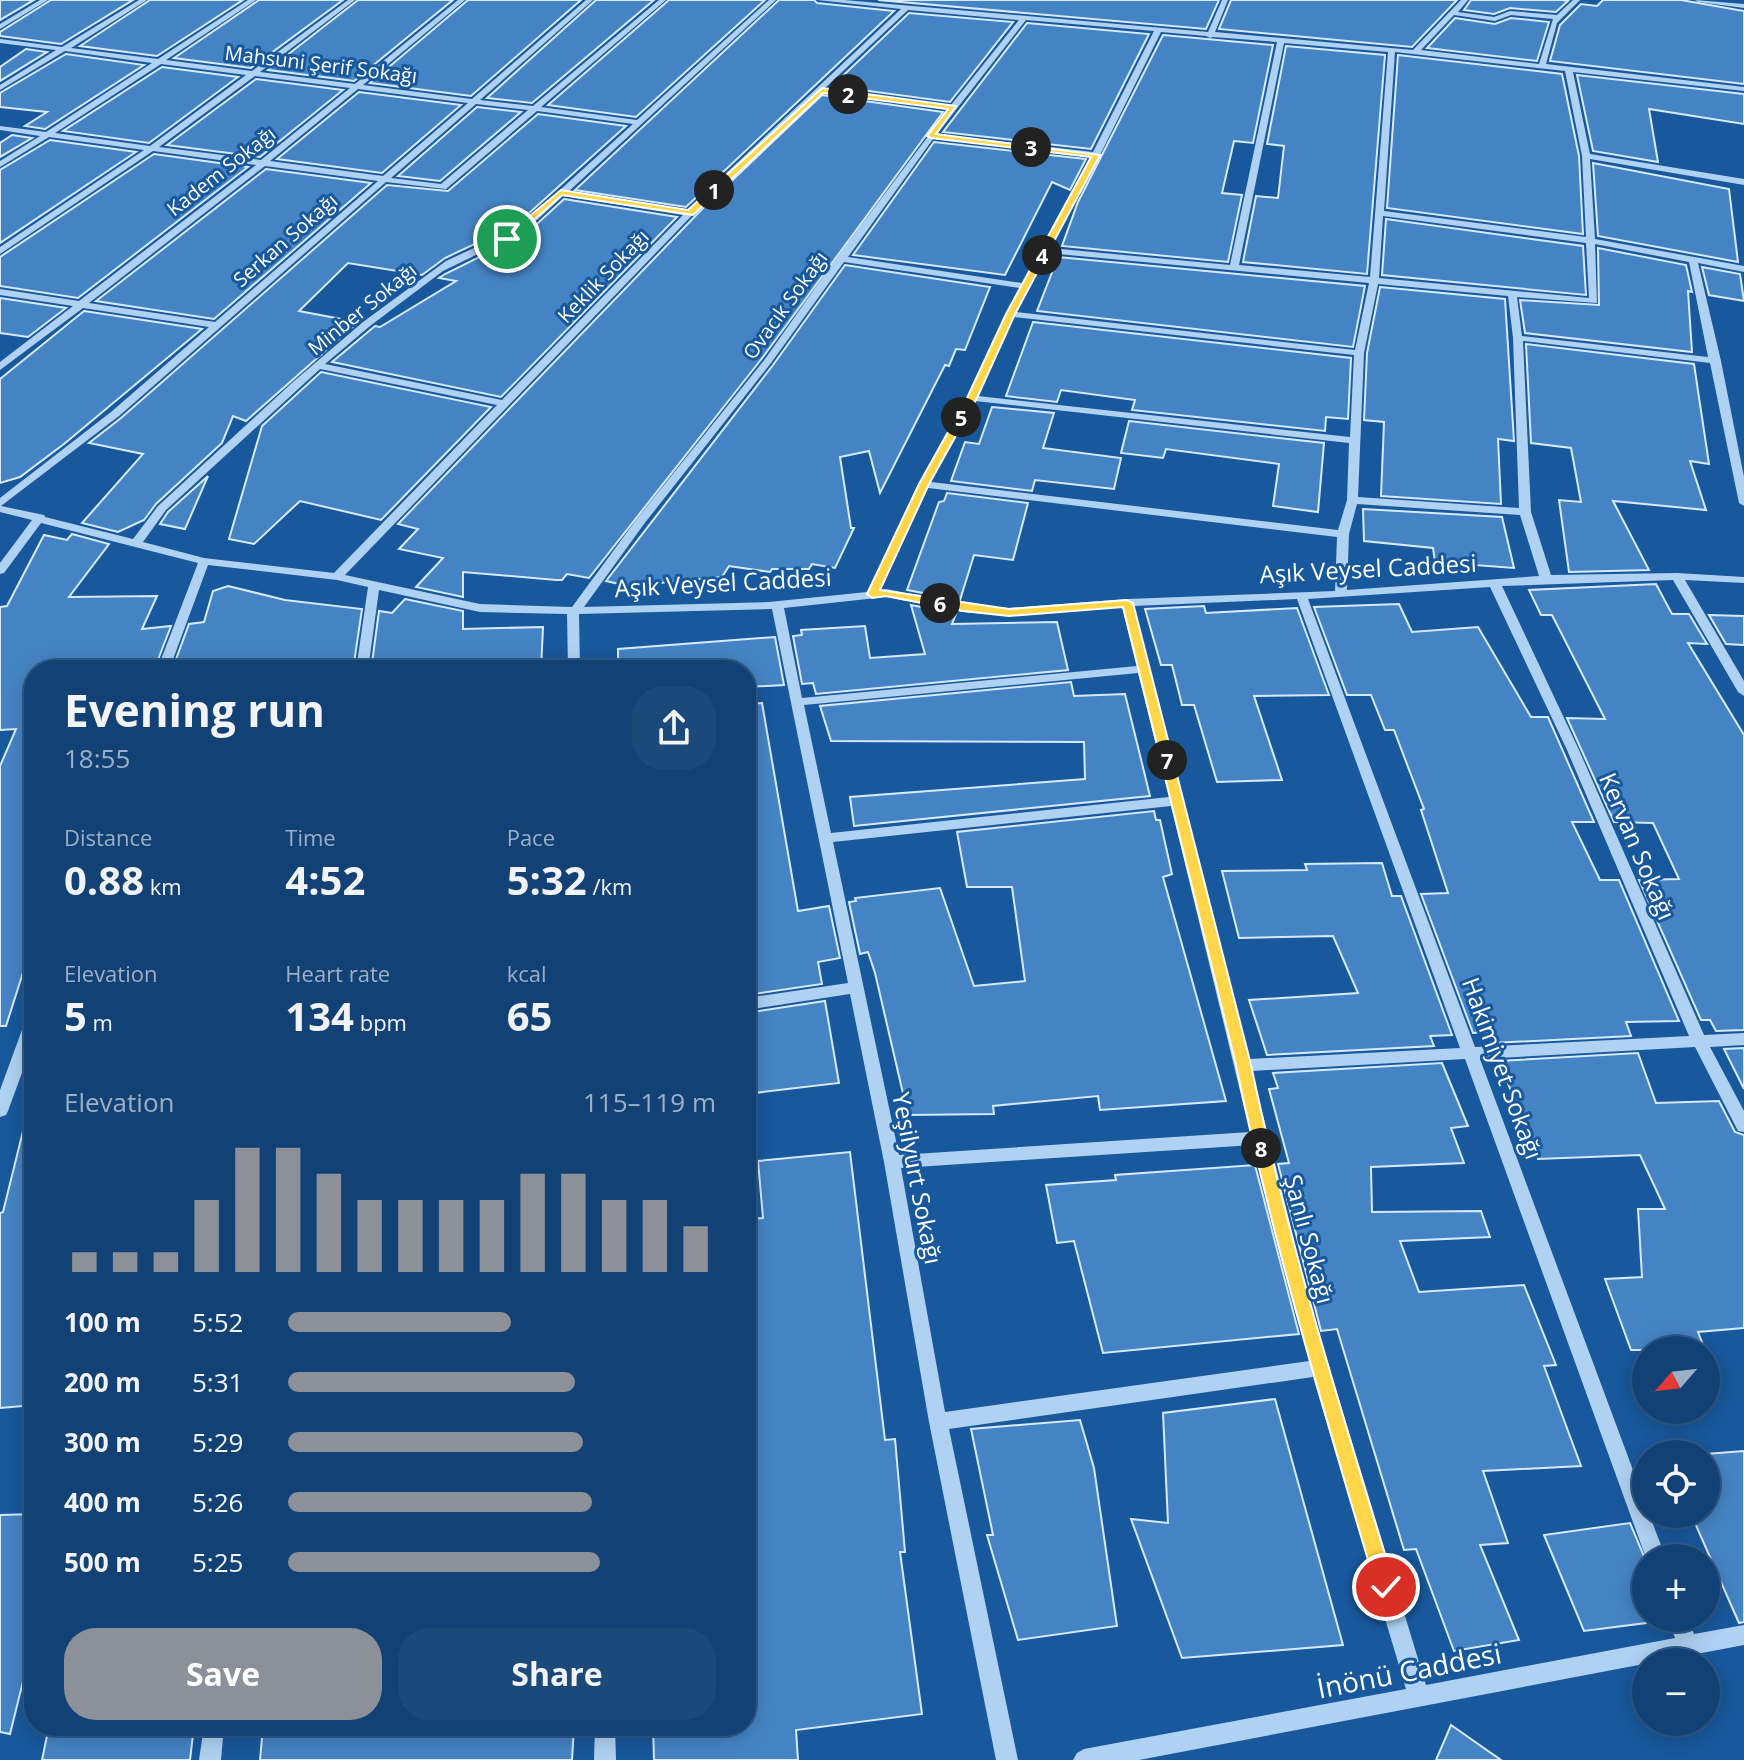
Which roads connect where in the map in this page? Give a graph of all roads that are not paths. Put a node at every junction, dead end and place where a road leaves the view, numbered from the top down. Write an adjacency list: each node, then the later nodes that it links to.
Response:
1 (45, 0): 22 (street)
2 (144, 0): 27 (street)
3 (253, 0): 30 (street)
4 (352, 0): 33 (street)
5 (462, 0): 34 (street, Kadem Sokağı)
6 (590, 0): 38 (street, Serkan Sokağı)
7 (663, 0): 39 (street)
8 (773, 0): 41 (street, Minber Sokağı)
9 (820, 0): 15 (street)
10 (949, 0): 18 (street)
11 (1225, 0): 24 (street)
12 (1465, 0): 19 (street)
13 (1577, 0): 20 (street)
14 (1698, 0): 16 (street)
15 (864, 2): 17 (street)
16 (1744, 6)
17 (905, 9): 18 (street); 37 (street, Keklik Sokağı)
18 (943, 13): 21 (street)
19 (1453, 13): 20 (street); 29 (street)
20 (1556, 17): 31 (street)
21 (1023, 19): 23 (street); 40 (street, Ovacık Sokağı)
22 (0, 27)
23 (1158, 31): 24 (street); 46 (street)
24 (1210, 36): 26 (street)
25 (0, 41): 27 (street, Mahsuni Şerif Sokağı)
26 (1281, 41): 28 (street); 60 (street)
27 (64, 49): 30 (street, Mahsuni Şerif Sokağı); 35 (street)
28 (1392, 50): 29 (street); 54 (street)
29 (1415, 52): 31 (street)
30 (159, 60): 33 (street, Mahsuni Şerif Sokağı); 43 (street)
31 (1542, 65): 32 (street)
32 (1568, 68): 36 (street); 47 (street)
33 (256, 71): 34 (street, Mahsuni Şerif Sokağı); 45 (street)
34 (358, 85): 38 (street, Mahsuni Şerif Sokağı); 48 (street, Kadem Sokağı)
35 (0, 88)
36 (1744, 89)
37 (822, 90): 40 (street); 53 (street, Keklik Sokağı)
38 (475, 100): 39 (street, Mahsuni Şerif Sokağı); 50 (street, Serkan Sokağı)
39 (535, 108): 41 (street, Mahsuni Şerif Sokağı); 50 (street)
40 (953, 108): 44 (street, Ovacık Sokağı)
41 (638, 122): 52 (street, Minber Sokağı)
42 (0, 128): 43 (street)
43 (48, 134): 45 (street); 49 (street)
44 (931, 136): 46 (street); 58 (street, Ovacık Sokağı)
45 (152, 148): 48 (street); 57 (street)
46 (1096, 155): 56 (street)
47 (1586, 156): 51 (street); 55 (street)
48 (262, 164): 50 (street); 66 (street, Kadem Sokağı)
49 (0, 165)
50 (384, 179): 68 (street, Serkan Sokağı)
51 (1744, 182)
52 (561, 193): 53 (street); 72 (street, Minber Sokağı)
53 (690, 213): 75 (street, Keklik Sokağı)
54 (1380, 213): 55 (street); 62 (street)
55 (1592, 241): 59 (street); 65 (street)
56 (1044, 250): 60 (street); 63 (street)
57 (0, 251)
58 (840, 259): 63 (street); 98 (street, Ovacık Sokağı)
59 (1693, 260): 61 (street); 71 (street)
60 (1234, 269): 62 (street)
61 (1744, 269)
62 (1374, 282): 65 (street); 70 (street)
63 (1027, 286): 67 (street)
64 (0, 292): 66 (street)
65 (1512, 294): 69 (street)
66 (78, 305): 68 (street); 73 (street, Kadem Sokağı)
67 (1010, 314): 70 (street); 74 (street)
68 (214, 325): 80 (street, Serkan Sokağı)
69 (1518, 338): 71 (street); 81 (street)
70 (1359, 353): 76 (street)
71 (1716, 361): 79 (street)
72 (320, 366): 75 (street); 84 (street, Minber Sokağı)
73 (0, 367)
74 (972, 398): 76 (street); 77 (street)
75 (505, 404): 88 (street, Keklik Sokağı)
76 (1356, 441): 78 (street)
77 (924, 484): 83 (street); 93 (street)
78 (1352, 500): 81 (street); 83 (street)
79 (1744, 503)
80 (0, 506): 82 (street, Aşık Veysel Caddesi)
81 (1525, 512): 89 (street)
82 (40, 517): 84 (street, Aşık Veysel Caddesi); 86 (street)
83 (1343, 534): 94 (street)
84 (136, 543): 85 (street, Aşık Veysel Caddesi)
85 (204, 561): 88 (street, Aşık Veysel Caddesi); 99 (street)
86 (2, 564)
87 (1677, 576): 89 (street, Aşık Veysel Caddesi); 90 (street, Aşık Veysel Caddesi); 103 (street)
88 (337, 577): 92 (street, Aşık Veysel Caddesi)
89 (1546, 579): 91 (street, Aşık Veysel Caddesi)
90 (1744, 580)
91 (1494, 582): 94 (street, Aşık Veysel Caddesi); 110 (street, Kervan Sokağı)
92 (374, 585): 98 (street, Aşık Veysel Caddesi); 100 (street)
93 (872, 594): 96 (street, Aşık Veysel Caddesi); 97 (street, Aşık Veysel Caddesi)
94 (1341, 594): 95 (street, Aşık Veysel Caddesi)
95 (1301, 595): 96 (street, Aşık Veysel Caddesi); 112 (street, Hakimiyet Sokağı)
96 (1127, 603): 102 (street, Şanlı Sokağı)
97 (777, 605): 98 (street, Aşık Veysel Caddesi); 104 (street, Yeşilyurt Sokağı)
98 (574, 611): 101 (street)
99 (167, 660)
100 (363, 660)
101 (574, 660)
102 (1144, 669): 104 (street); 105 (street, Şanlı Sokağı)
103 (1744, 692)
104 (797, 702): 106 (street, Yeşilyurt Sokağı)
105 (1178, 801): 106 (street); 113 (street, Şanlı Sokağı)
106 (824, 838): 107 (street, Yeşilyurt Sokağı)
107 (855, 988): 108 (street); 117 (street, Yeşilyurt Sokağı)
108 (756, 1003)
109 (1744, 1039): 110 (street)
110 (1700, 1043): 112 (street); 115 (street, Kervan Sokağı)
111 (24, 1046): 114 (street)
112 (1469, 1052): 113 (street); 120 (street, Hakimiyet Sokağı)
113 (1243, 1065): 116 (street, Şanlı Sokağı)
114 (0, 1111)
115 (1744, 1126)
116 (1259, 1138): 117 (street); 118 (street, Şanlı Sokağı)
117 (892, 1162): 119 (street, Yeşilyurt Sokağı)
118 (1319, 1368): 119 (street); 124 (street, Şanlı Sokağı)
119 (938, 1422): 129 (street, Yeşilyurt Sokağı)
120 (1651, 1544)
121 (1683, 1632): 123 (street)
122 (1744, 1635): 123 (street, İnönü Caddesi)
123 (1688, 1645): 124 (street, İnönü Caddesi)
124 (1419, 1696): 130 (street, İnönü Caddesi)
125 (213, 1736): 127 (street)
126 (605, 1736): 128 (street)
127 (210, 1760)
128 (605, 1760)
129 (1007, 1760)
130 (1084, 1760)

